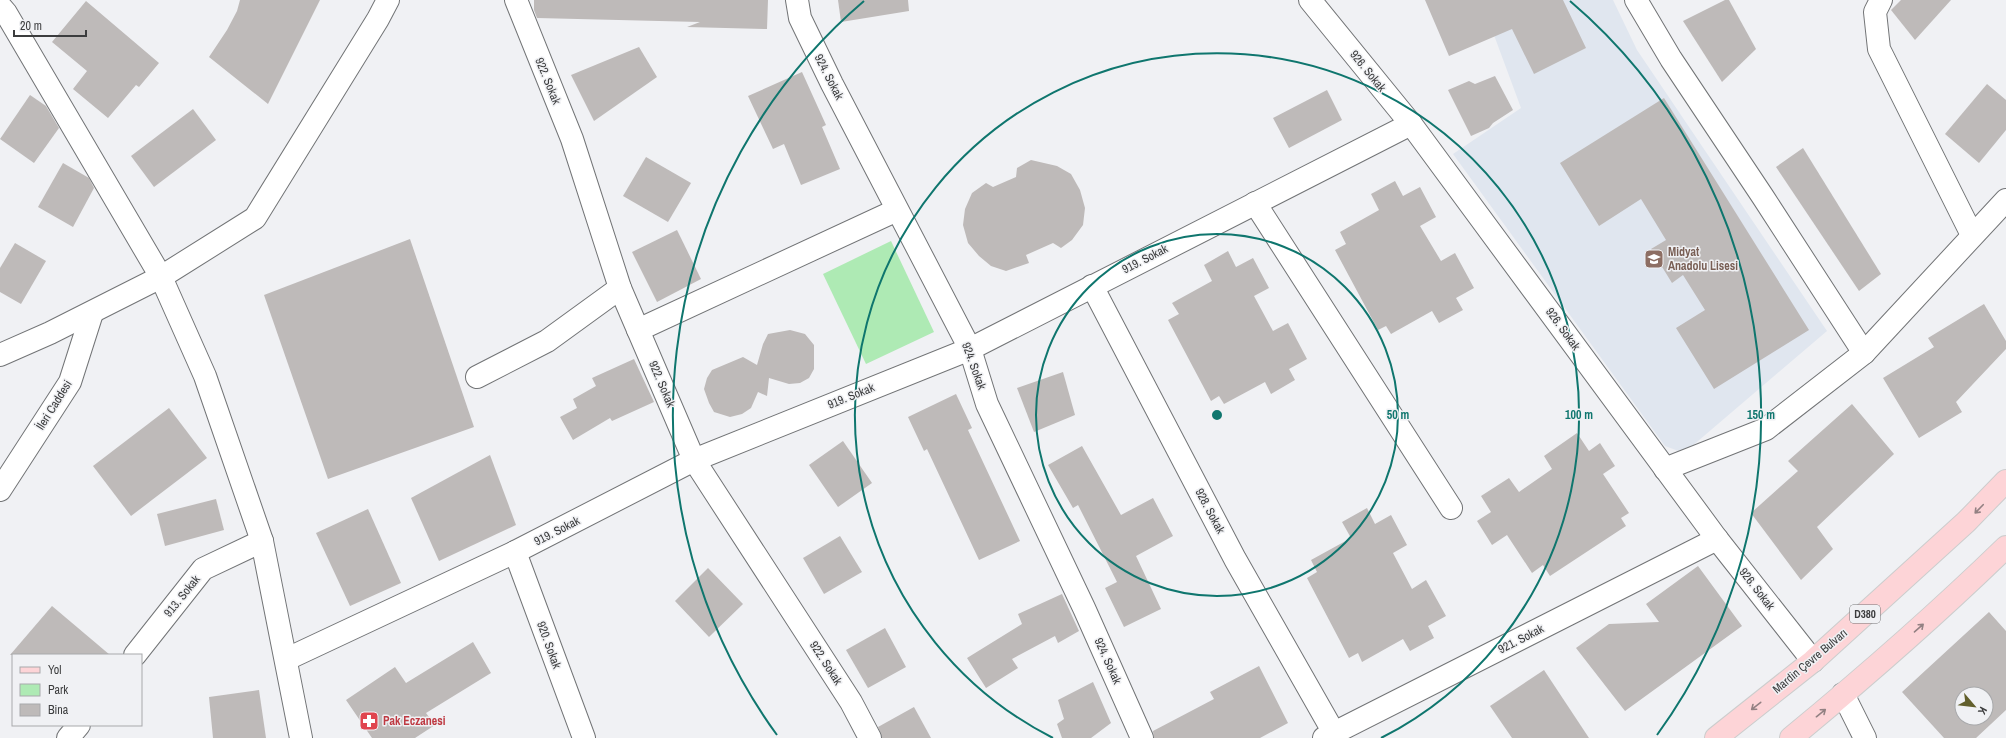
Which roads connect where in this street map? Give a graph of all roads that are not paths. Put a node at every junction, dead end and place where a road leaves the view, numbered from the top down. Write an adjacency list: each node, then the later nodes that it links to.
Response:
1 (388, 0): 13 (street)
2 (516, 0): 15 (street, 922. Sokak)
3 (797, 0): 11 (street, 924. Sokak)
4 (1310, 0): 8 (street, 926. Sokak)
5 (1636, 0): 19 (street)
6 (1881, 0): 12 (street)
7 (0, 6): 13 (street)
8 (1411, 124): 10 (street, 919. Sokak); 23 (street, 926. Sokak)
9 (2006, 200): 12 (street)
10 (1255, 203): 14 (street, 919. Sokak); 26 (street)
11 (898, 210): 17 (street); 18 (street, 924. Sokak)
12 (1972, 235): 19 (street)
13 (161, 278): 16 (street); 28 (street)
14 (1092, 286): 18 (street, 919. Sokak); 37 (street, 928. Sokak)
15 (620, 288): 17 (street, 922. Sokak); 21 (street)
16 (92, 313): 20 (street); 25 (street, İleri Caddesi)
17 (638, 330): 22 (street, 922. Sokak)
18 (970, 349): 22 (street, 919. Sokak); 43 (street, 924. Sokak)
19 (1864, 353): 23 (street)
20 (0, 355)
21 (477, 377)
22 (694, 460): 30 (street, 919. Sokak); 42 (street, 922. Sokak)
23 (1665, 469): 27 (street, 926. Sokak)
24 (2006, 481): 33 (main road, Mardin Çevre Bulvarı / D380, one-way to 33)
25 (0, 490)
26 (1451, 508)
27 (1717, 539): 33 (street, 926. Sokak); 37 (street, 921. Sokak)
28 (262, 541): 31 (street, 913. Sokak); 32 (street)
29 (2006, 547): 34 (main road, one-way to 29)
30 (515, 552): 32 (street, 919. Sokak); 41 (street, 920. Sokak)
31 (136, 654)
32 (287, 658): 40 (street)
33 (1813, 661): 44 (main road, Mardin Çevre Bulvarı / D380, one-way to 44)
34 (1843, 694): 45 (main road, one-way to 34); 46 (street)
35 (79, 726): 38 (street)
36 (81, 726): 39 (street)
37 (1329, 736)
38 (68, 738)
39 (87, 738)
40 (301, 738)
41 (584, 738)
42 (870, 738)
43 (1142, 738)
44 (1716, 738)
45 (1790, 738)
46 (1865, 738)

